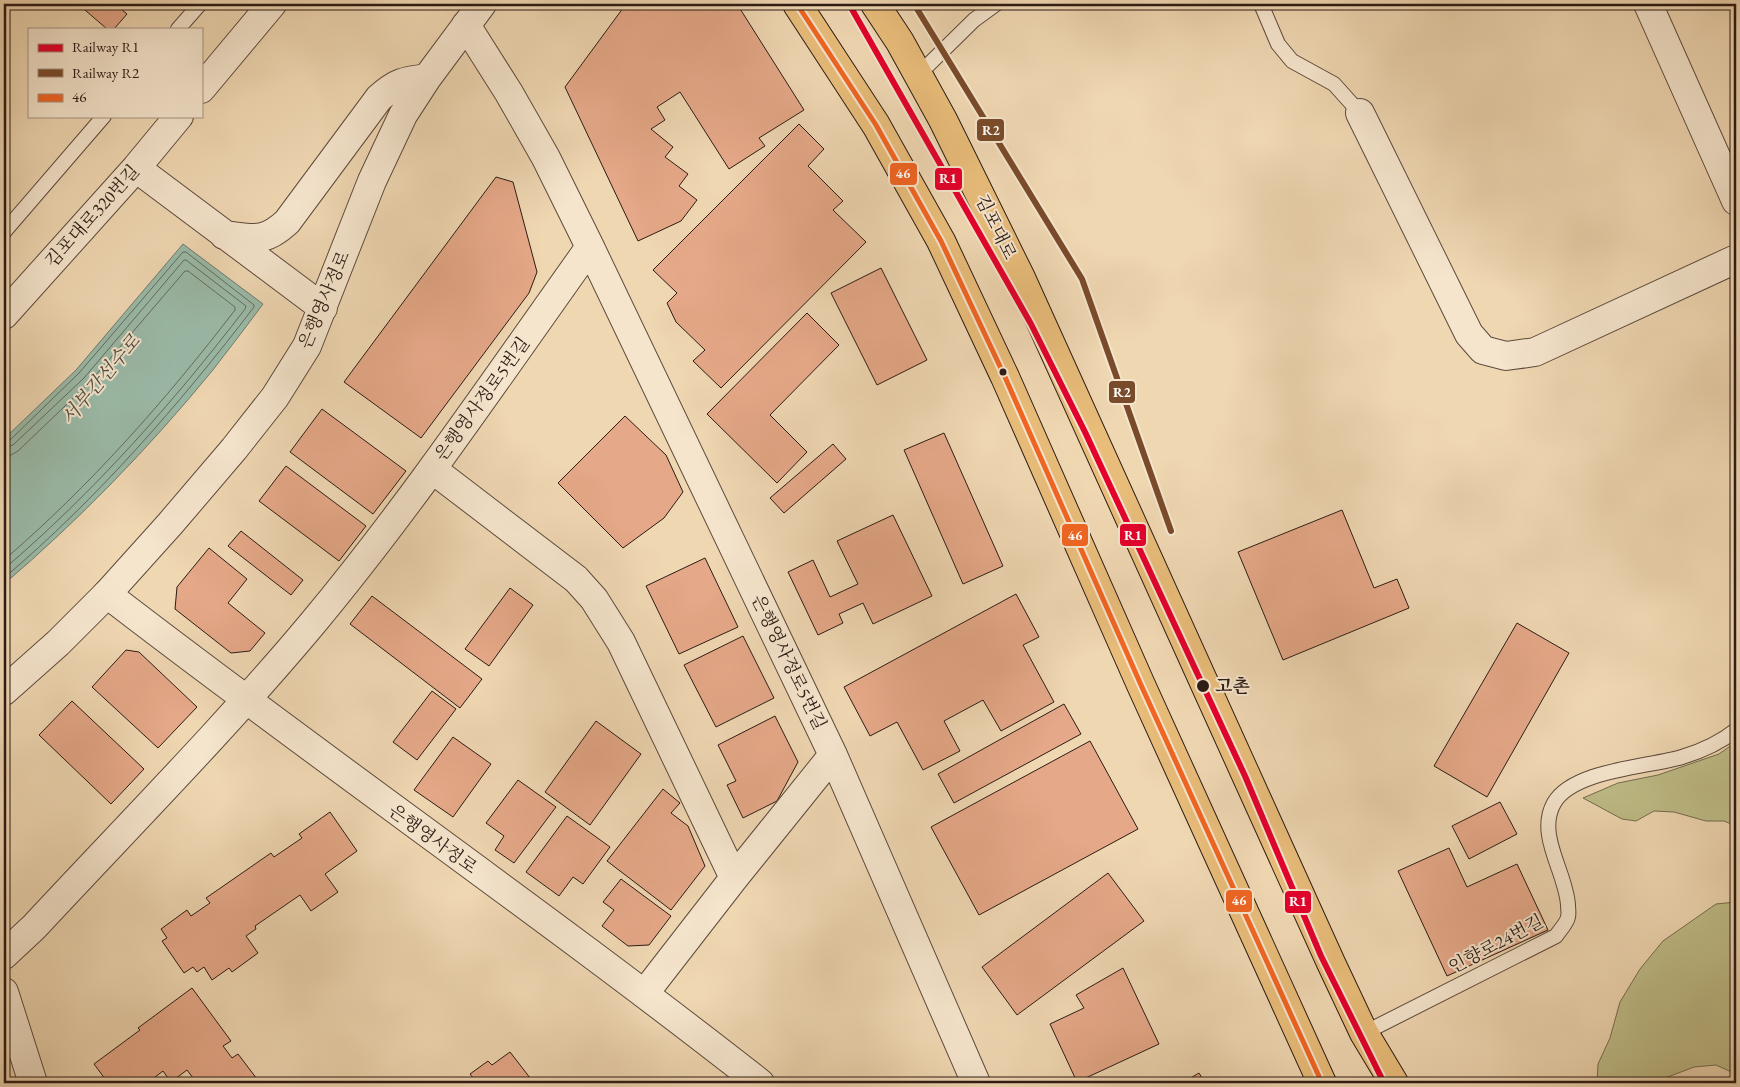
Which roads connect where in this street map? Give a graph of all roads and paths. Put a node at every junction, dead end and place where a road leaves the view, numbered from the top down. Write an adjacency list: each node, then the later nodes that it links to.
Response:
1 (200, 4): 9 (lane)
2 (272, 4): 12 (street)
3 (797, 4): 38 (main road)
4 (874, 4): 10 (main road, 김포대로)
5 (996, 4): 10 (lane)
6 (1261, 4): 13 (lane)
7 (1648, 4): 17 (street)
8 (474, 14): 11 (street, 은행영사정로); 20 (street, 은행영사정로5번길)
9 (179, 28)
10 (918, 75): 34 (main road, 김포대로)
11 (426, 78): 19 (street); 22 (street, 은행영사정로)
12 (202, 88)
13 (1360, 113): 21 (street)
14 (102, 118): 18 (lane)
15 (176, 118): 16 (street, 김포대로320번길)
16 (136, 168): 19 (street); 23 (street, 김포대로320번길)
17 (1736, 200)
18 (4, 232)
19 (224, 235): 22 (street)
20 (590, 247): 24 (street, 은행영사정로5번길); 29 (street, 은행영사정로5번길)
21 (1736, 259)
22 (323, 308): 25 (street, 은행영사정로)
23 (4, 314)
24 (432, 468): 27 (street); 30 (street, 은행영사정로5번길)
25 (107, 594): 26 (street, 은행영사정로); 27 (street, 은행영사정로)
26 (4, 692)
27 (246, 699): 31 (street); 33 (street, 은행영사정로)
28 (1736, 730): 34 (lane, 인향로24번길)
29 (833, 755): 30 (street); 37 (street, 은행영사정로5번길)
30 (734, 878): 33 (street)
31 (4, 955)
32 (4, 992): 35 (street)
33 (644, 994): 36 (street, 은행영사정로)
34 (1364, 1033): 39 (main road, 김포대로)
35 (33, 1083)
36 (760, 1083)
37 (976, 1083)
38 (1322, 1083)
39 (1394, 1083)

